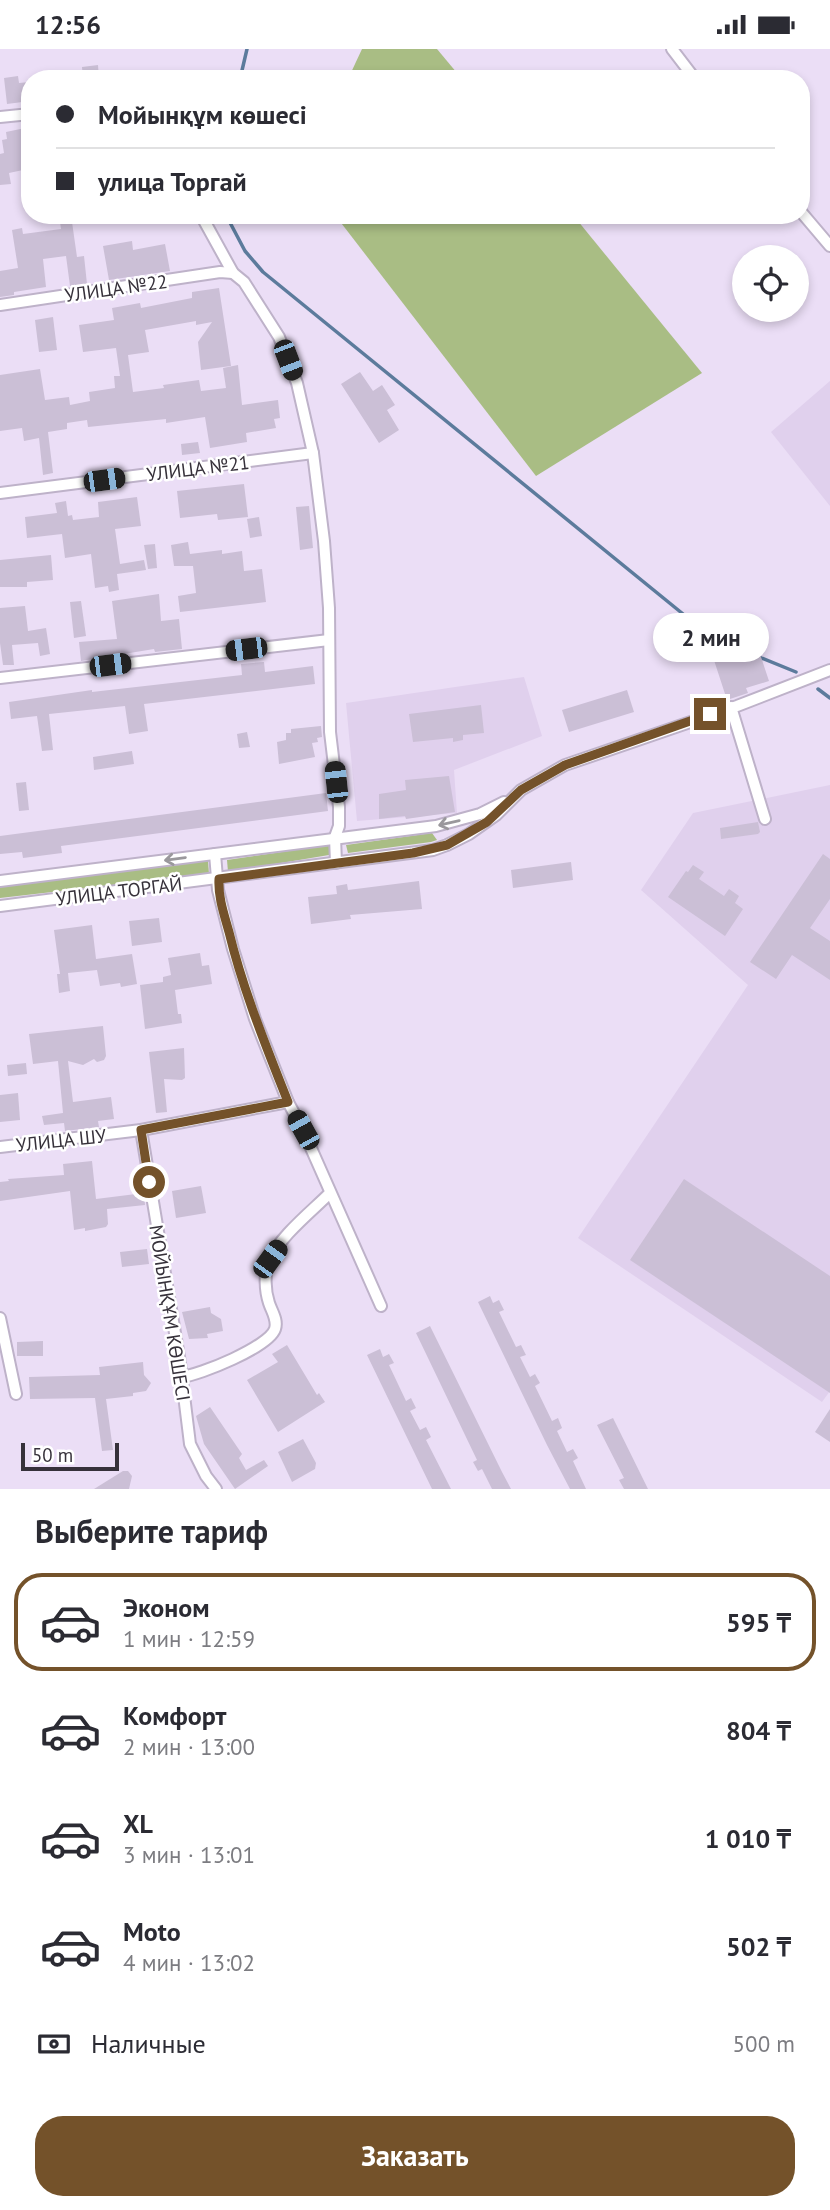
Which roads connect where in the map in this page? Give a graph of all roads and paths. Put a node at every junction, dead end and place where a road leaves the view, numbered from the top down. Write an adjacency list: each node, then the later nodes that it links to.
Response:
1 (672, 49): 2 (street)
2 (688, 70)
3 (21, 115): 4 (street)
4 (0, 117)
5 (810, 222): 7 (street)
6 (206, 224): 8 (street)
7 (830, 246)
8 (233, 273): 9 (street, УЛИЦА №22); 10 (street)
9 (0, 305)
10 (313, 453): 11 (street, УЛИЦА №21); 12 (street)
11 (0, 493)
12 (329, 640): 14 (street); 18 (street)
13 (830, 670): 15 (street, УЛИЦА ТОРГАЙ)
14 (0, 678)
15 (731, 708): 16 (street, УЛИЦА ТОРГАЙ); 17 (street)
16 (512, 797): 18 (street, УЛИЦА ТОРГАЙ, one-way to 18); 20 (street, УЛИЦА ТОРГАЙ)
17 (765, 818)
18 (335, 837): 19 (street, УЛИЦА ТОРГАЙ); 20 (street)
19 (215, 854): 21 (street); 22 (street, УЛИЦА ТОРГАЙ, one-way to 22)
20 (336, 863): 21 (street, УЛИЦА ТОРГАЙ)
21 (219, 879): 23 (street, УЛИЦА ТОРГАЙ); 24 (street)
22 (0, 881)
23 (0, 906)
24 (288, 1102): 25 (street, УЛИЦА ШУ); 27 (street)
25 (141, 1130): 26 (street, УЛИЦА ШУ); 30 (street, МОЙЫНҚҰМ КӨШЕСІ)
26 (0, 1147)
27 (330, 1193): 28 (street); 30 (street)
28 (381, 1306)
29 (0, 1318): 31 (street)
30 (181, 1377): 32 (street, МОЙЫНҚҰМ КӨШЕСІ)
31 (16, 1394)
32 (216, 1489)

